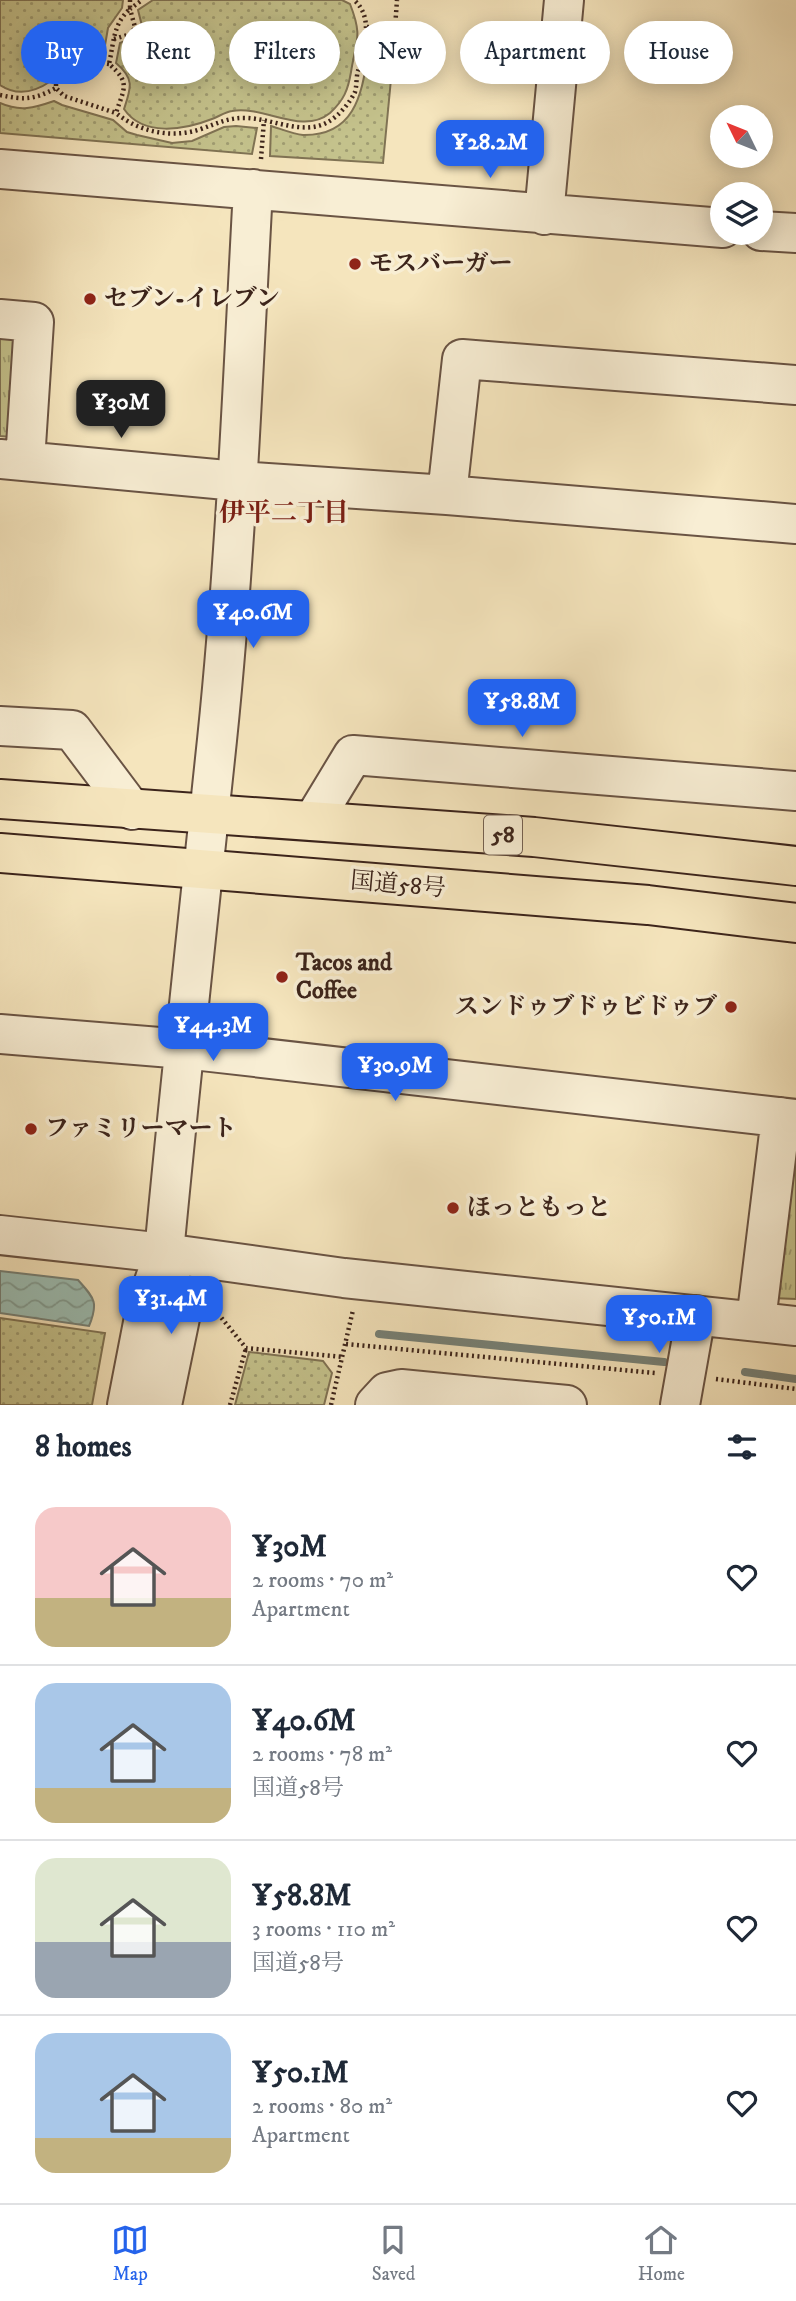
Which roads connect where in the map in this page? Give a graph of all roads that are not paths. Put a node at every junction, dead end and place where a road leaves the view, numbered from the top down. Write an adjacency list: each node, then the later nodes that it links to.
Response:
1 (564, 0): 4 (street)
2 (0, 169): 3 (street)
3 (257, 176): 4 (street); 11 (street)
4 (544, 215): 5 (street)
5 (710, 227)
6 (773, 231): 7 (street)
7 (796, 233)
8 (0, 319): 10 (street)
9 (796, 385): 12 (street)
10 (13, 460): 11 (street)
11 (237, 481): 12 (street); 18 (street)
12 (447, 495): 13 (street)
13 (796, 524)
14 (0, 726): 17 (street)
15 (796, 791): 19 (street)
16 (0, 799): 17 (highway, 58)
17 (132, 810): 18 (highway, 58)
18 (209, 814): 19 (highway, 58); 22 (street)
19 (313, 821): 21 (highway, 58)
20 (0, 853): 22 (highway, 国道58号)
21 (796, 866)
22 (204, 868): 23 (highway, 国道58号); 25 (street)
23 (796, 923)
24 (0, 1034): 25 (street)
25 (184, 1049): 26 (street); 28 (street)
26 (789, 1118): 30 (street)
27 (0, 1235): 28 (street)
28 (163, 1253): 29 (street); 33 (street); 34 (street)
29 (696, 1315): 30 (street); 32 (street)
30 (756, 1321): 31 (street)
31 (796, 1326)
32 (683, 1390)
33 (127, 1405)
34 (162, 1405)
35 (375, 1405): 36 (street)
36 (566, 1405)

